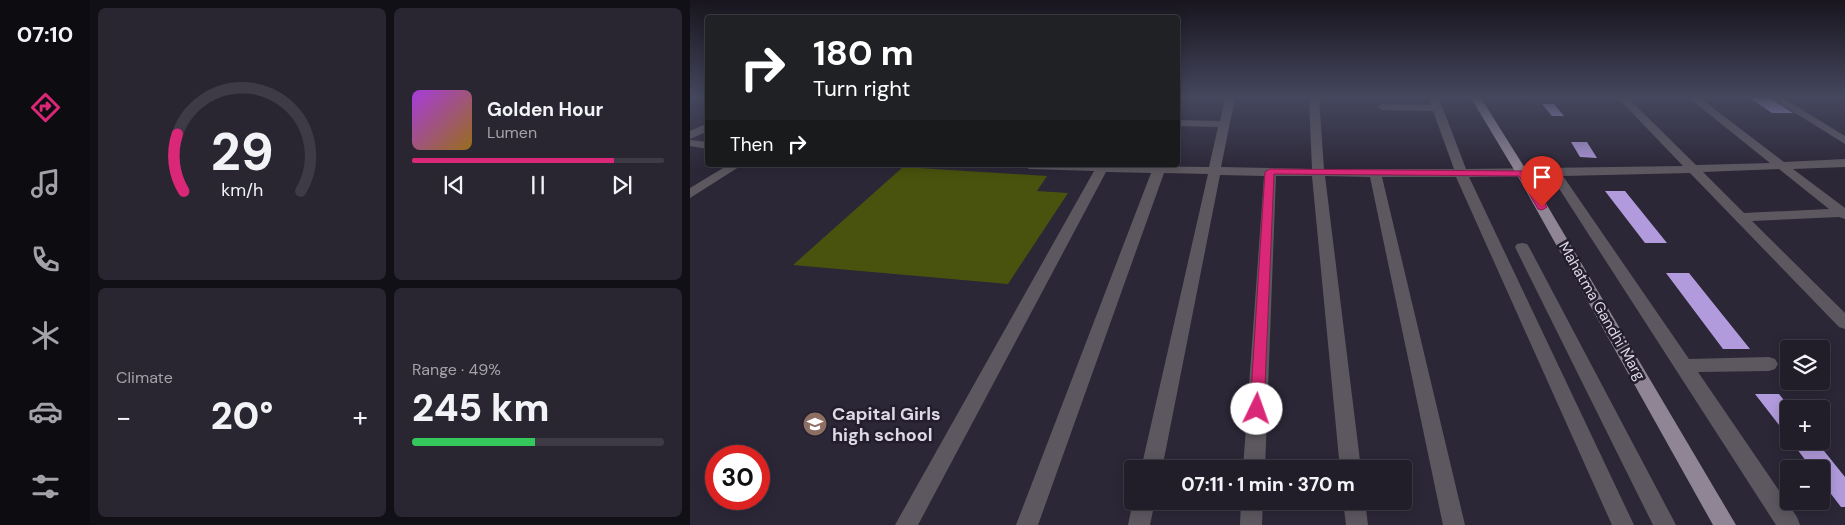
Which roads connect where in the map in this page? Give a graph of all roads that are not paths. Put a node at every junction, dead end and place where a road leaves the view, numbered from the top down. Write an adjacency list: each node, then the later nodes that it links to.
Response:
1 (1315, 122): 23 (street)
2 (1443, 122): 25 (street)
3 (1491, 122): 27 (main road, Mahatma Gandhi Marg)
4 (1647, 122): 19 (street)
5 (1726, 122): 15 (street)
6 (1815, 122): 11 (street)
7 (1180, 123): 8 (street)
8 (1224, 124): 21 (street)
9 (705, 128): 10 (street)
10 (690, 136)
11 (1845, 141)
12 (690, 144): 13 (street)
13 (705, 146)
14 (1845, 163): 15 (street)
15 (1783, 166): 19 (street); 29 (street)
16 (733, 167): 28 (street)
17 (1102, 167): 41 (street)
18 (1117, 167): 20 (street)
19 (1693, 169): 26 (street); 30 (street)
20 (1159, 170): 21 (street); 42 (street)
21 (1214, 171): 22 (street); 35 (street)
22 (1270, 172): 23 (street); 36 (street)
23 (1318, 172): 24 (street); 37 (street)
24 (1374, 173): 25 (street); 46 (street)
25 (1461, 173): 27 (street); 47 (street)
26 (1555, 173): 27 (street); 34 (street)
27 (1522, 174): 49 (main road, Mahatma Gandhi Marg)
28 (690, 194)
29 (1844, 214): 30 (street)
30 (1740, 217): 32 (street)
31 (1522, 247): 48 (street)
32 (1845, 322)
33 (1769, 364): 34 (street)
34 (1684, 366): 50 (street)
35 (1153, 460)
36 (1254, 460)
37 (1350, 460)
38 (1142, 510): 43 (street)
39 (1252, 510): 44 (street)
40 (1355, 510): 45 (street)
41 (906, 525)
42 (1026, 525)
43 (1139, 525)
44 (1251, 525)
45 (1357, 525)
46 (1454, 525)
47 (1623, 525)
48 (1665, 525)
49 (1725, 525)
50 (1789, 525)

